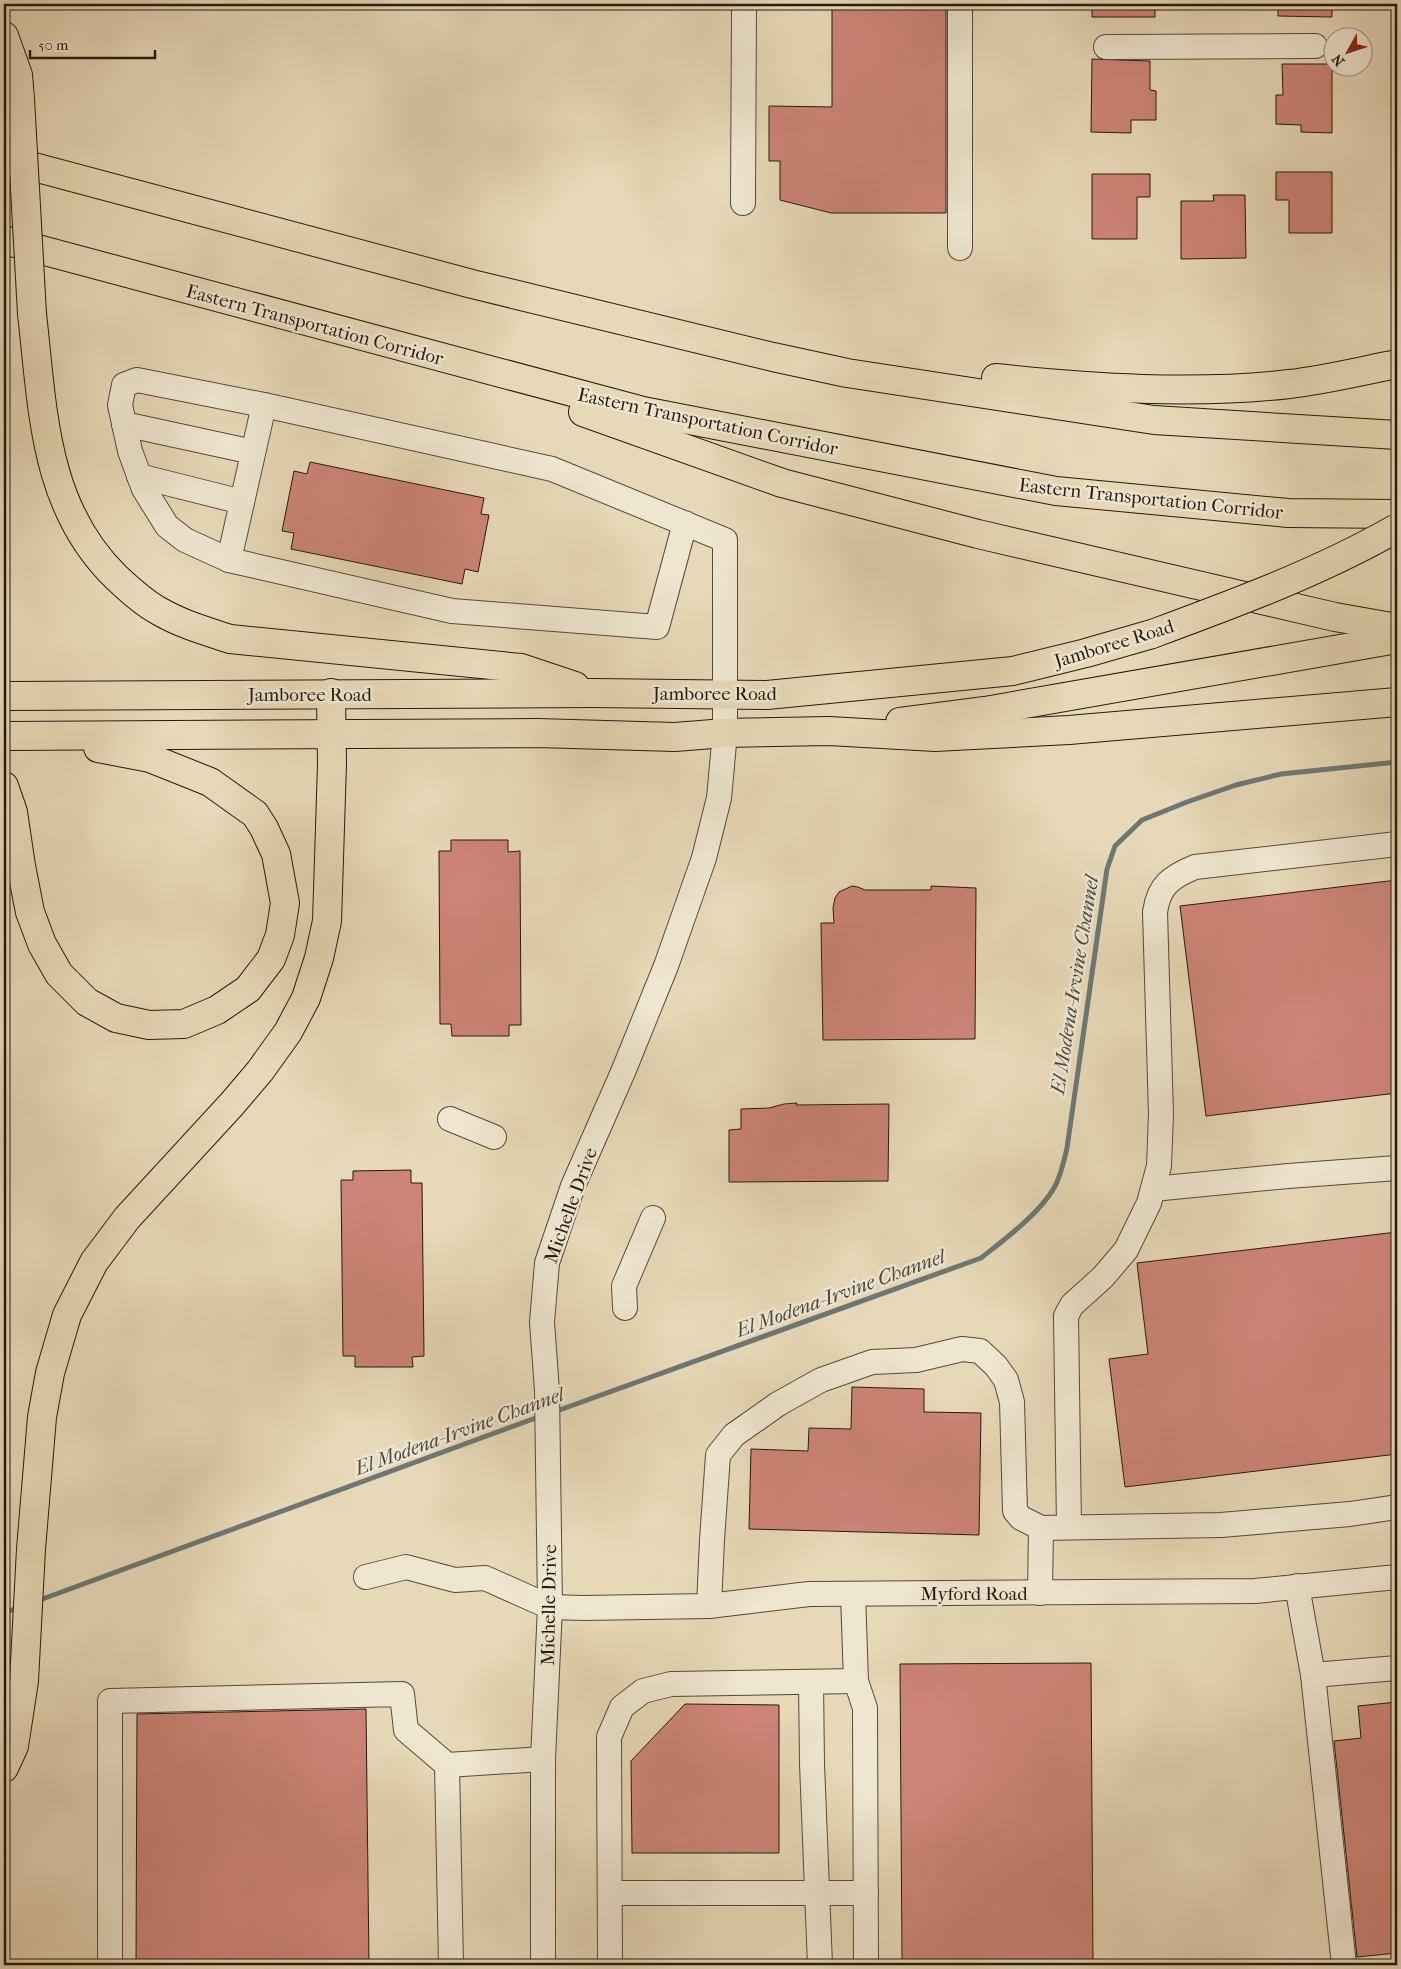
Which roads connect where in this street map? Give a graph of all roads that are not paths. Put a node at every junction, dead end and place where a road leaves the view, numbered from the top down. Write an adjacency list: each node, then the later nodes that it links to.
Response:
1 (744, 4): 7 (street)
2 (960, 4): 9 (street)
3 (4, 36): 25 (highway, bridge)
4 (1315, 46): 5 (street)
5 (1106, 47)
6 (4, 159): 10 (highway)
7 (743, 203)
8 (4, 240): 12 (highway, Eastern Transportation Corridor)
9 (960, 248)
10 (773, 357): 11 (highway); 15 (highway)
11 (1397, 364)
12 (489, 370): 19 (highway, Eastern Transportation Corridor); 23 (highway)
13 (264, 404): 14 (street); 16 (street); 20 (street)
14 (124, 424): 16 (street); 17 (street)
15 (1397, 435)
16 (253, 452): 18 (street)
17 (139, 476): 18 (street); 22 (street)
18 (242, 502): 22 (street)
19 (1397, 514)
20 (685, 523): 22 (street); 27 (street, Michelle Drive)
21 (1397, 528): 27 (highway, Jamboree Road, bridge)
22 (228, 560)
23 (1397, 628)
24 (1397, 638): 30 (highway)
25 (593, 693): 26 (highway, Jamboree Road); 27 (highway, Jamboree Road)
26 (331, 694): 28 (highway, Jamboree Road); 32 (highway)
27 (725, 694): 31 (street, Michelle Drive)
28 (4, 696)
29 (1397, 702): 30 (highway, Jamboree Road)
30 (829, 731): 31 (highway, Jamboree Road)
31 (725, 733): 32 (highway, Jamboree Road); 52 (street, Michelle Drive)
32 (332, 734): 34 (highway, Jamboree Road); 59 (highway)
33 (4, 736): 34 (highway, Jamboree Road)
34 (32, 736): 35 (highway)
35 (4, 786)
36 (1397, 844): 40 (street)
37 (450, 1119): 38 (street)
38 (494, 1137)
39 (1397, 1168): 40 (street)
40 (1153, 1189): 44 (street)
41 (653, 1218): 42 (street)
42 (625, 1308)
43 (1397, 1507): 44 (street)
44 (1069, 1527): 45 (street)
45 (1041, 1528): 49 (street); 51 (street)
46 (366, 1577): 52 (street)
47 (1397, 1577): 48 (street, Myford Road)
48 (1297, 1586): 49 (street, Myford Road); 54 (street)
49 (1040, 1592): 50 (street, Myford Road)
50 (853, 1594): 51 (street, Myford Road); 55 (street)
51 (709, 1606): 52 (street, Myford Road)
52 (550, 1608): 57 (street, Michelle Drive)
53 (1397, 1668): 54 (street)
54 (1313, 1675): 69 (street)
55 (856, 1681): 56 (street); 62 (street)
56 (811, 1682): 60 (street); 61 (street)
57 (543, 1759): 58 (street); 65 (street, Michelle Drive)
58 (447, 1765): 63 (street); 64 (street)
59 (4, 1768)
60 (610, 1893): 61 (street); 66 (street)
61 (818, 1893): 62 (street); 67 (street)
62 (866, 1893): 68 (street)
63 (110, 1965)
64 (451, 1965)
65 (543, 1965)
66 (610, 1965)
67 (820, 1965)
68 (866, 1965)
69 (1344, 1965)

